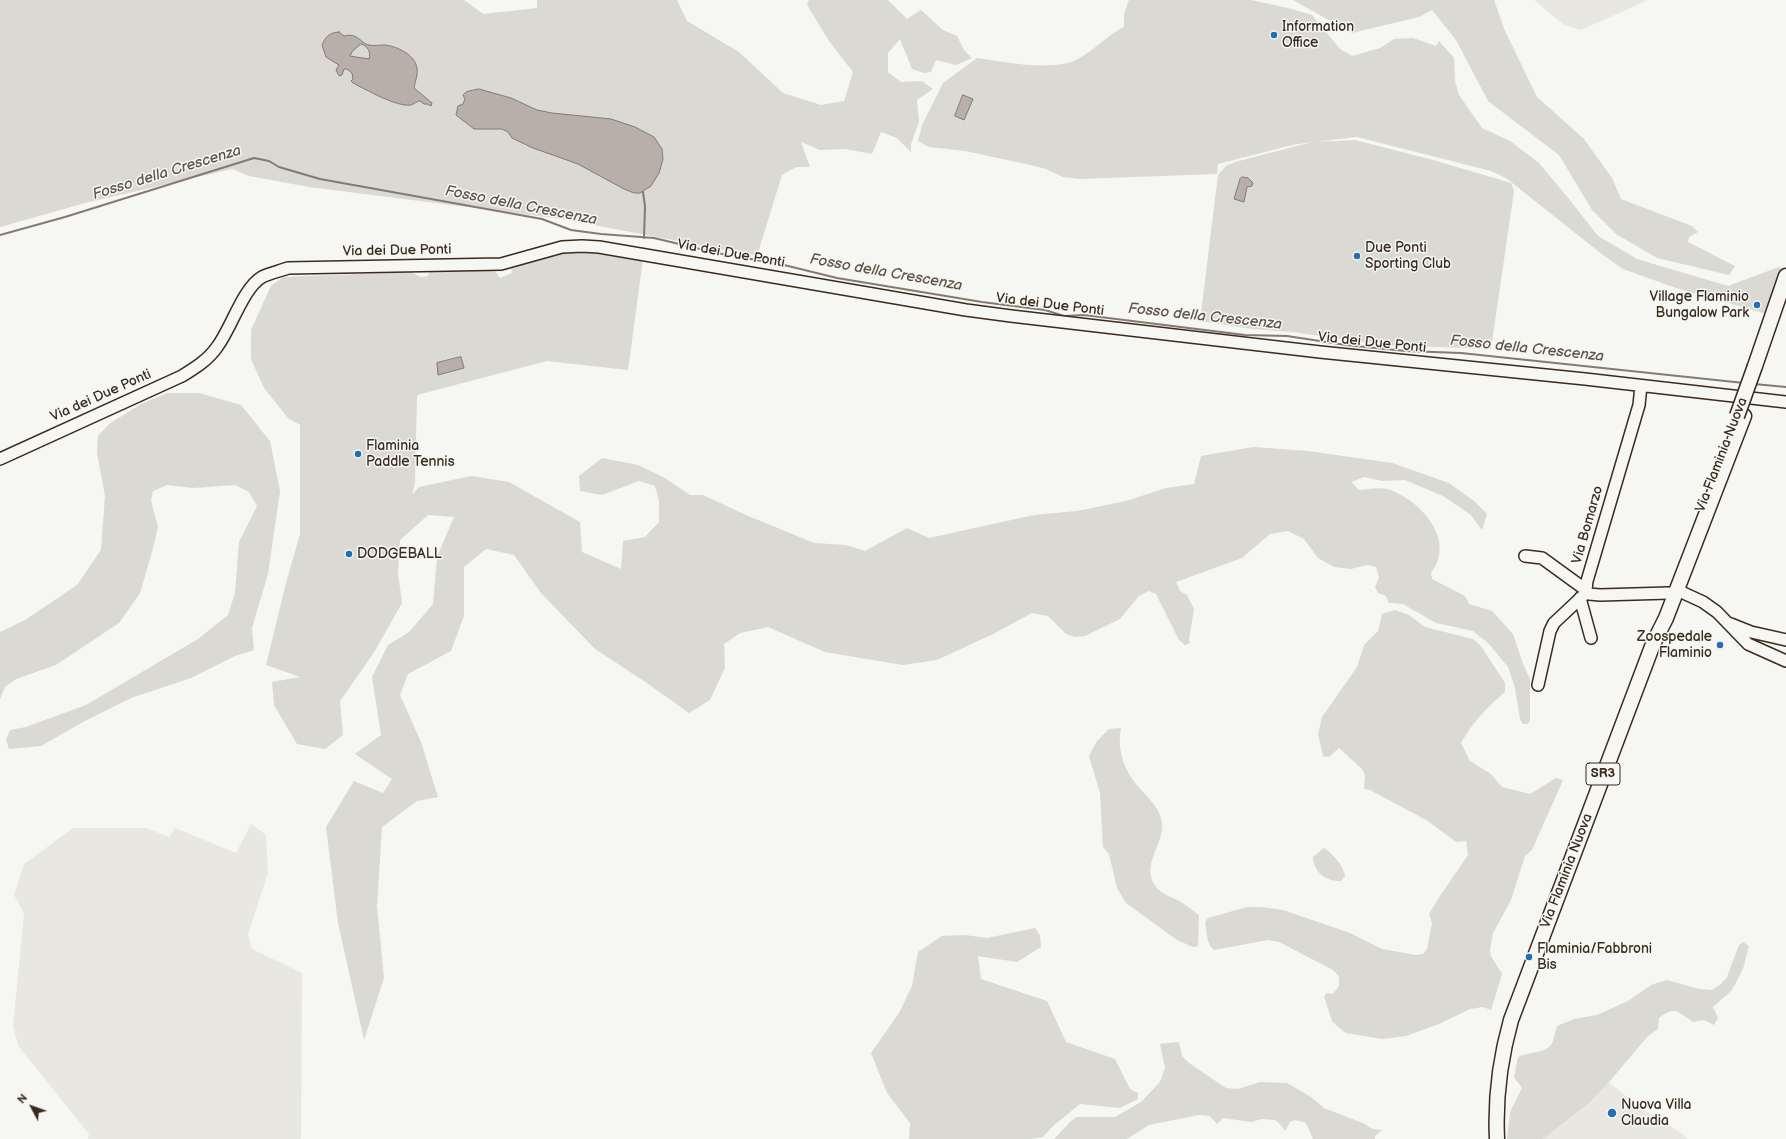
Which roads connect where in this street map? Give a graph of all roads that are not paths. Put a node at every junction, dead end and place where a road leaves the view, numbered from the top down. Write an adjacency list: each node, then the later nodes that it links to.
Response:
1 (1786, 276): 3 (main road, Via Flaminia Nuova / SR3)
2 (1786, 300): 3 (main road, Via Flaminia Nuova / SR3)
3 (1759, 367): 10 (main road, Via Flaminia Nuova / SR3, bridge)
4 (1622, 384): 5 (street, Via dei Due Ponti); 7 (street); 8 (street, Via dei Due Ponti)
5 (1641, 386): 6 (street, Via dei Due Ponti); 7 (street, Via Bomarzo)
6 (1786, 402)
7 (1639, 405): 11 (street, Via Bomarzo)
8 (0, 459)
9 (1525, 556): 11 (street)
10 (1673, 591): 11 (street); 12 (street); 17 (main road, Via Flaminia Nuova / SR3)
11 (1584, 593): 13 (street); 16 (street)
12 (1729, 623): 14 (street); 15 (street)
13 (1591, 638)
14 (1786, 638)
15 (1786, 661)
16 (1538, 685)
17 (1497, 1139)

